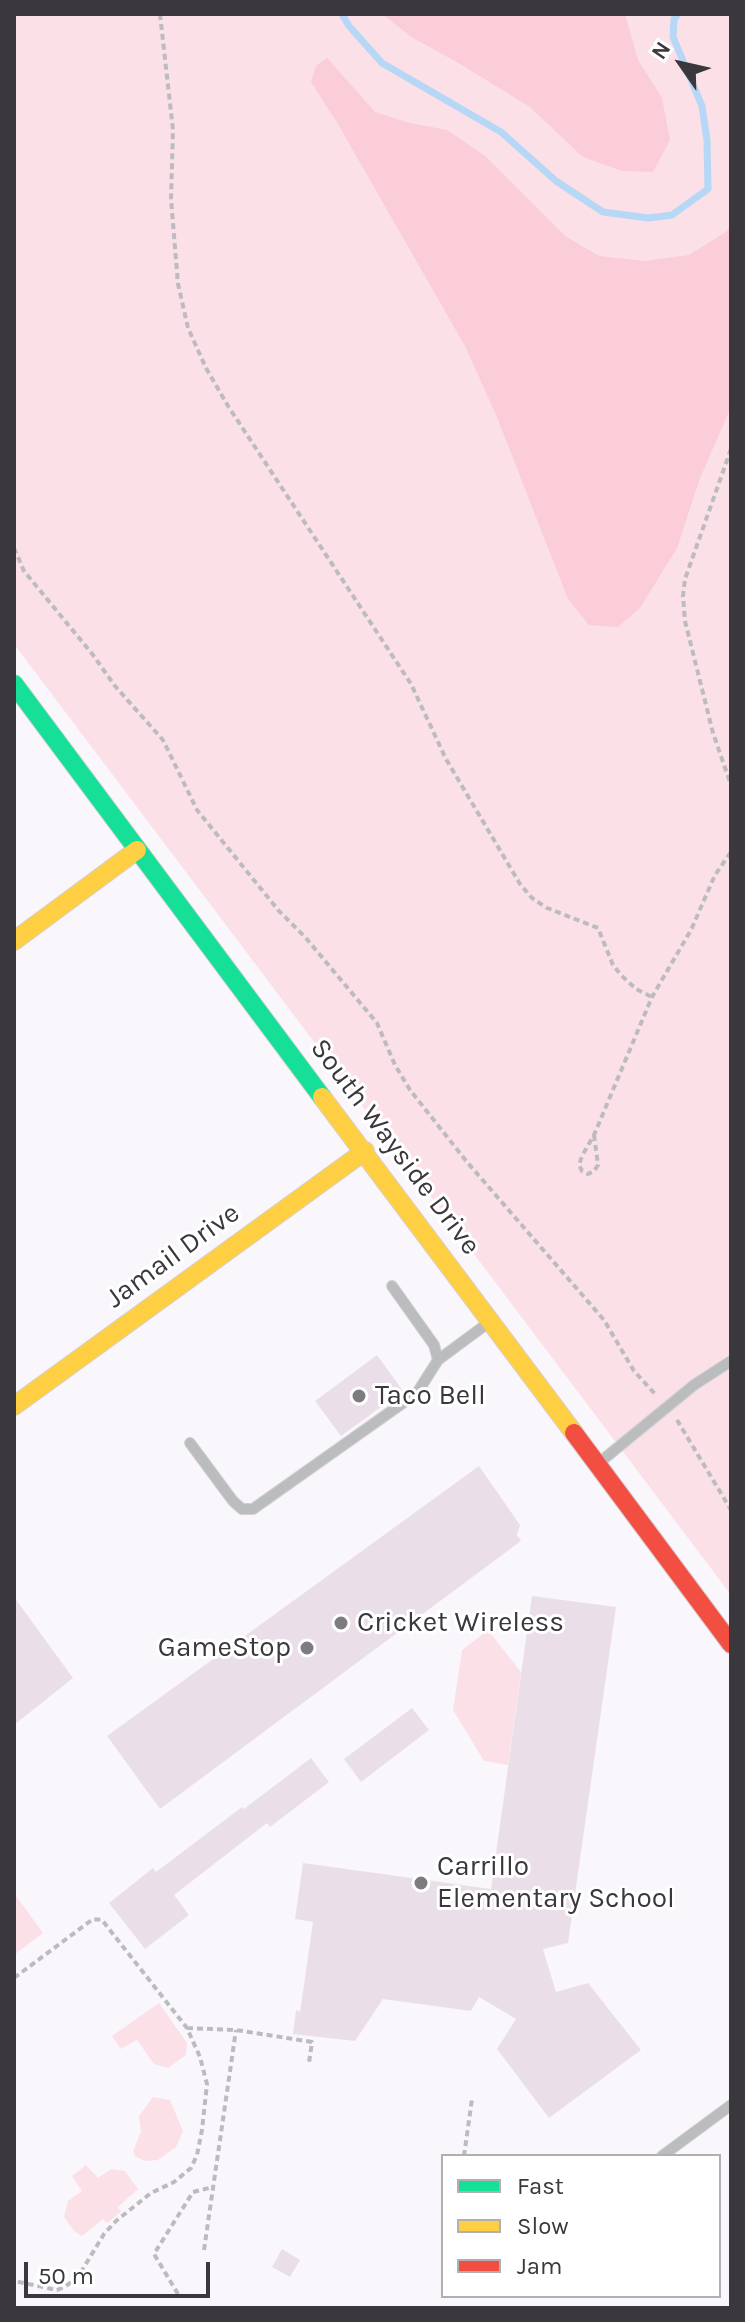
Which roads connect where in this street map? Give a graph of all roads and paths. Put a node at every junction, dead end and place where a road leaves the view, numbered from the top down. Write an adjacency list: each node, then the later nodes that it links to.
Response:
1 (160, 14): 9 (path)
2 (731, 449): 5 (path)
3 (14, 548): 17 (path)
4 (14, 684): 6 (main road, South Wayside Drive)
5 (731, 785)
6 (137, 850): 8 (main road); 11 (main road, South Wayside Drive)
7 (731, 852): 9 (path)
8 (14, 941)
9 (652, 997): 10 (path)
10 (594, 1135): 10 (path)
11 (365, 1151): 13 (main road, South Wayside Drive); 16 (main road, Jamail Drive)
12 (392, 1286): 14 (lane)
13 (490, 1321): 14 (lane); 19 (main road, South Wayside Drive)
14 (438, 1360): 18 (lane)
15 (731, 1361): 17 (lane)
16 (14, 1406)
17 (667, 1407): 19 (lane); 20 (path)
18 (190, 1443)
19 (596, 1465): 21 (main road, South Wayside Drive)
20 (731, 1510)
21 (731, 1644)
22 (14, 1978): 23 (path)
23 (187, 2028): 24 (path); 32 (path)
24 (236, 2030): 25 (path); 30 (path)
25 (309, 2063)
26 (472, 2099): 28 (path)
27 (731, 2105): 29 (lane)
28 (464, 2154)
29 (665, 2154)
30 (213, 2187): 31 (path); 33 (path)
31 (204, 2250)
32 (14, 2281)
33 (178, 2294)

